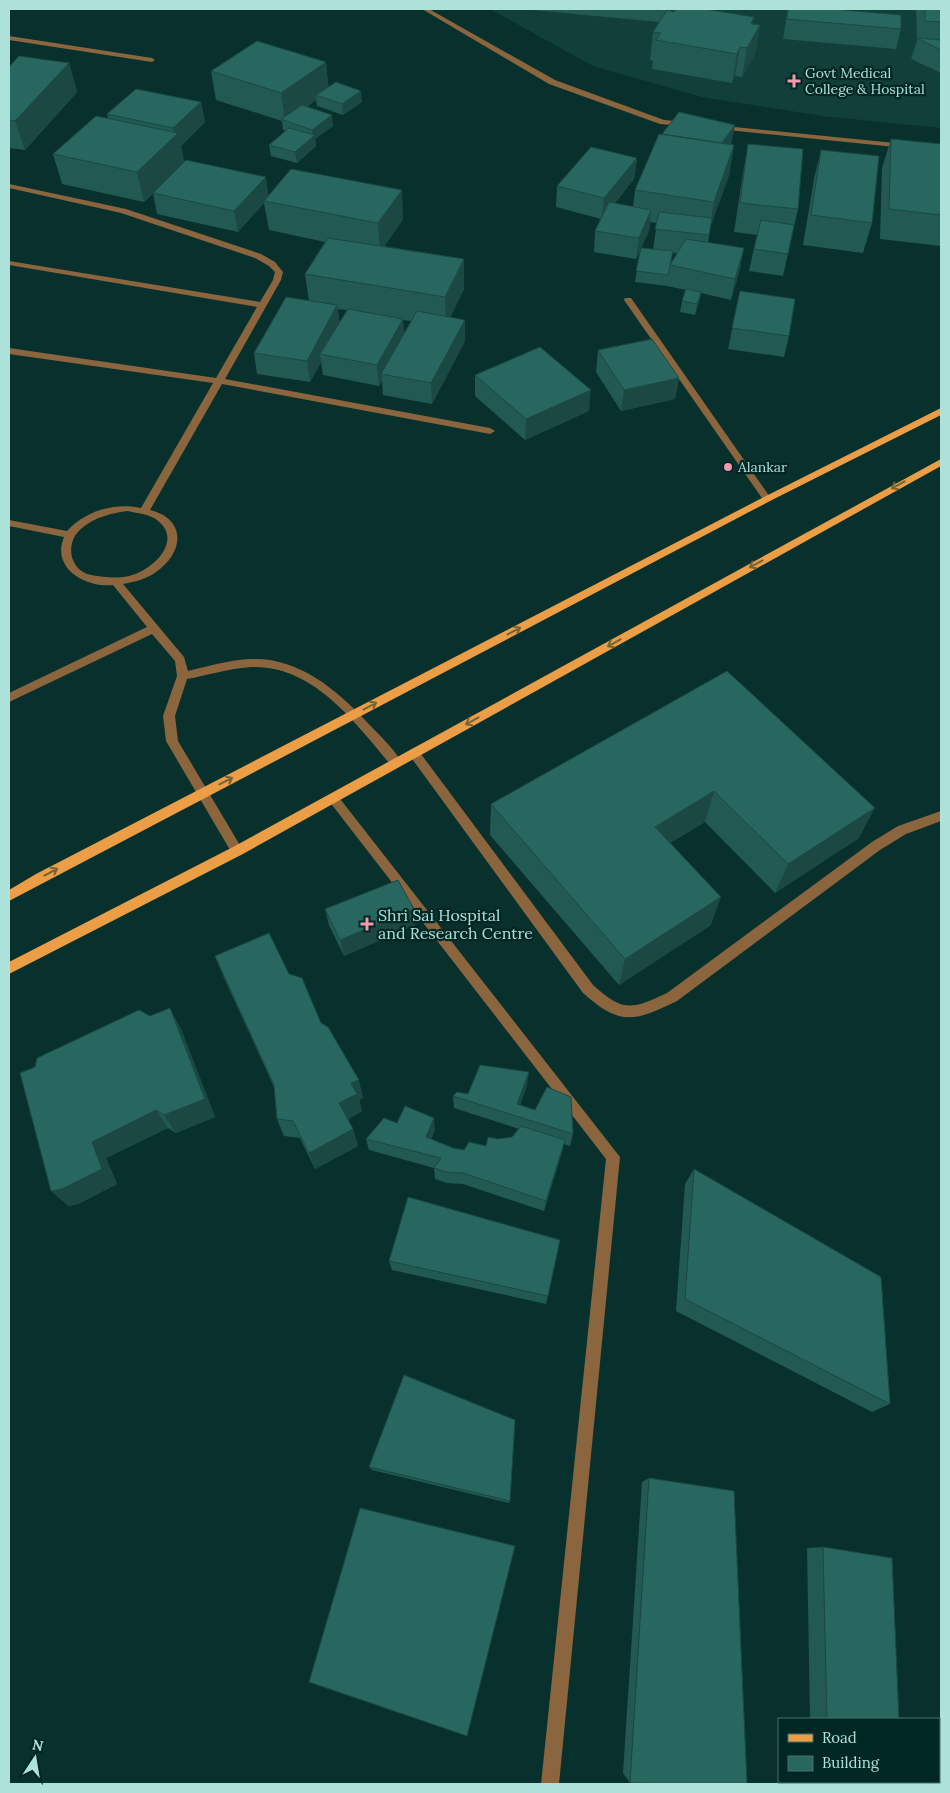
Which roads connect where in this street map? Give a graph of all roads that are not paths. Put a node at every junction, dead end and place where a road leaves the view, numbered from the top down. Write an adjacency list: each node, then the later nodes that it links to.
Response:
1 (425, 9): 5 (street)
2 (13, 38): 3 (street); 4 (street)
3 (9, 46)
4 (152, 60)
5 (693, 125)
6 (713, 127): 7 (street)
7 (914, 147)
8 (9, 186): 11 (street)
9 (9, 263): 11 (street)
10 (628, 300): 17 (street)
11 (263, 305): 13 (street)
12 (9, 351): 13 (street)
13 (219, 381): 15 (street); 18 (street)
14 (941, 411): 17 (main road)
15 (490, 431)
16 (941, 462): 26 (main road, one-way to 26)
17 (766, 500): 25 (main road, one-way to 17)
18 (146, 510): 20 (street); 21 (street)
19 (9, 523): 20 (street)
20 (70, 535): 21 (street)
21 (116, 582): 22 (street)
22 (154, 628): 23 (street); 24 (street)
23 (183, 676): 25 (street); 28 (street)
24 (9, 698)
25 (352, 715): 27 (street); 28 (main road, one-way to 25)
26 (414, 753): 27 (main road); 30 (street)
27 (396, 763): 29 (main road)
28 (202, 794): 31 (street); 32 (main road, one-way to 28)
29 (333, 798): 31 (main road); 34 (street)
30 (941, 816)
31 (237, 851): 33 (main road)
32 (9, 896)
33 (9, 968)
34 (550, 1784)

